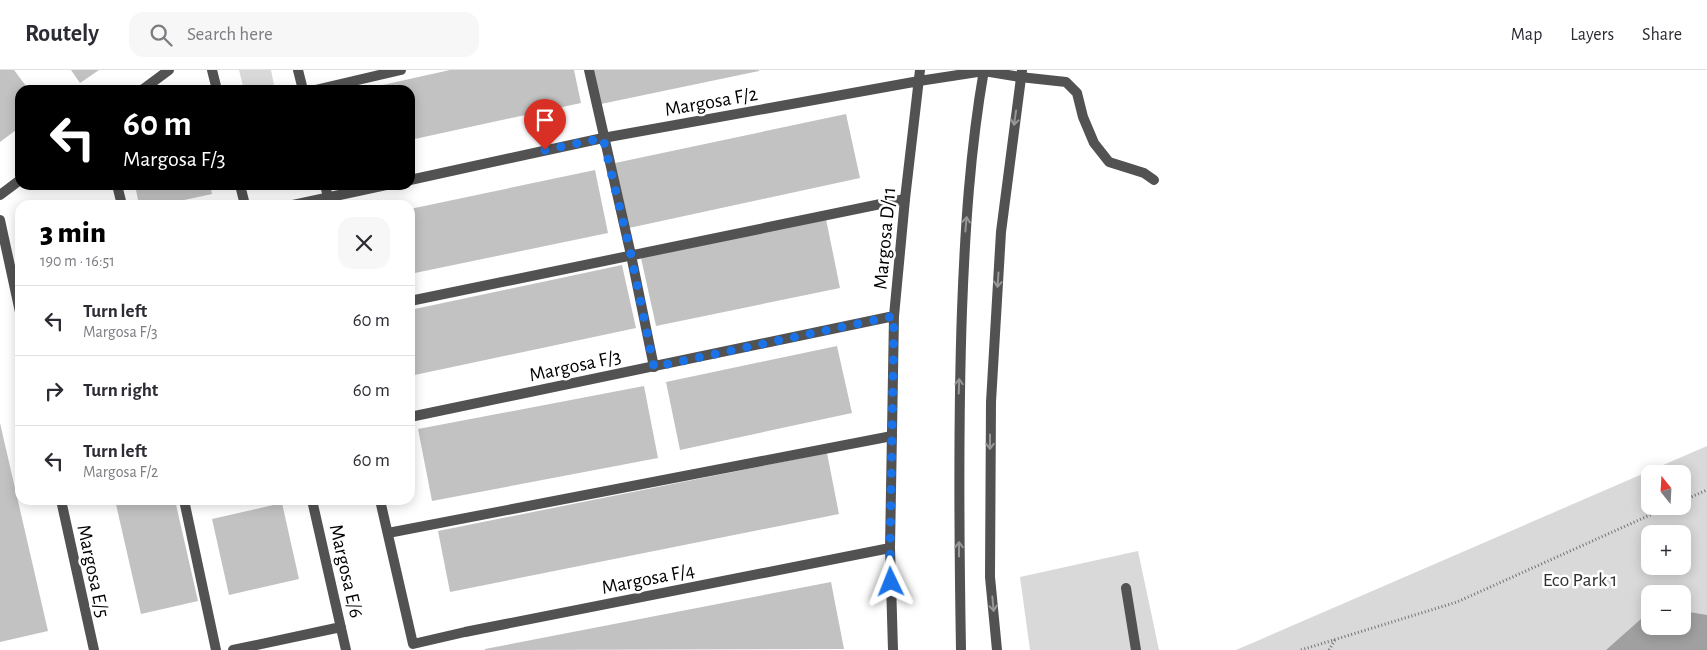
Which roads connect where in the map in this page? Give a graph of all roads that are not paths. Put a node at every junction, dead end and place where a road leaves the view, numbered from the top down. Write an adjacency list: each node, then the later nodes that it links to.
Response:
1 (168, 70): 10 (street)
2 (212, 70): 11 (street)
3 (298, 70): 12 (street)
4 (401, 70): 13 (street)
5 (589, 70): 14 (street)
6 (920, 70): 9 (street, Margosa D/11)
7 (984, 70): 8 (street, Margosa F/2); 9 (street, Margosa F/2); 46 (street, one-way to 7)
8 (1021, 74): 16 (street, Margosa F/2); 47 (street, one-way to 47)
9 (919, 81): 14 (street, Margosa F/2); 22 (street, Margosa D/11)
10 (148, 85)
11 (215, 85)
12 (302, 85)
13 (336, 85)
14 (603, 138): 15 (street, Margosa F/2); 25 (street)
15 (415, 179)
16 (1154, 180)
17 (15, 184): 20 (street)
18 (326, 190): 21 (street)
19 (364, 190): 21 (street)
20 (0, 195)
21 (328, 198): 23 (street)
22 (905, 199): 25 (street); 28 (street, Margosa D/11)
23 (318, 200)
24 (0, 220): 26 (street)
25 (631, 255): 27 (street); 29 (street)
26 (15, 289)
27 (415, 300)
28 (894, 316): 29 (street, Margosa F/3); 31 (street, Margosa D/11)
29 (654, 367): 30 (street, Margosa F/3)
30 (415, 416)
31 (892, 436): 36 (street); 37 (street, Margosa D/11)
32 (62, 505): 41 (street, Margosa E/5)
33 (185, 505): 42 (street)
34 (313, 505): 39 (street, Margosa E/6)
35 (381, 505): 36 (street)
36 (388, 533): 40 (street)
37 (890, 548): 40 (street, Margosa F/4); 45 (street, Margosa D/11)
38 (1126, 588): 48 (street)
39 (341, 627): 43 (street); 44 (street, Margosa E/6)
40 (413, 647)
41 (94, 650)
42 (216, 650)
43 (233, 650)
44 (346, 650)
45 (893, 650)
46 (961, 650)
47 (997, 650)
48 (1136, 650)

